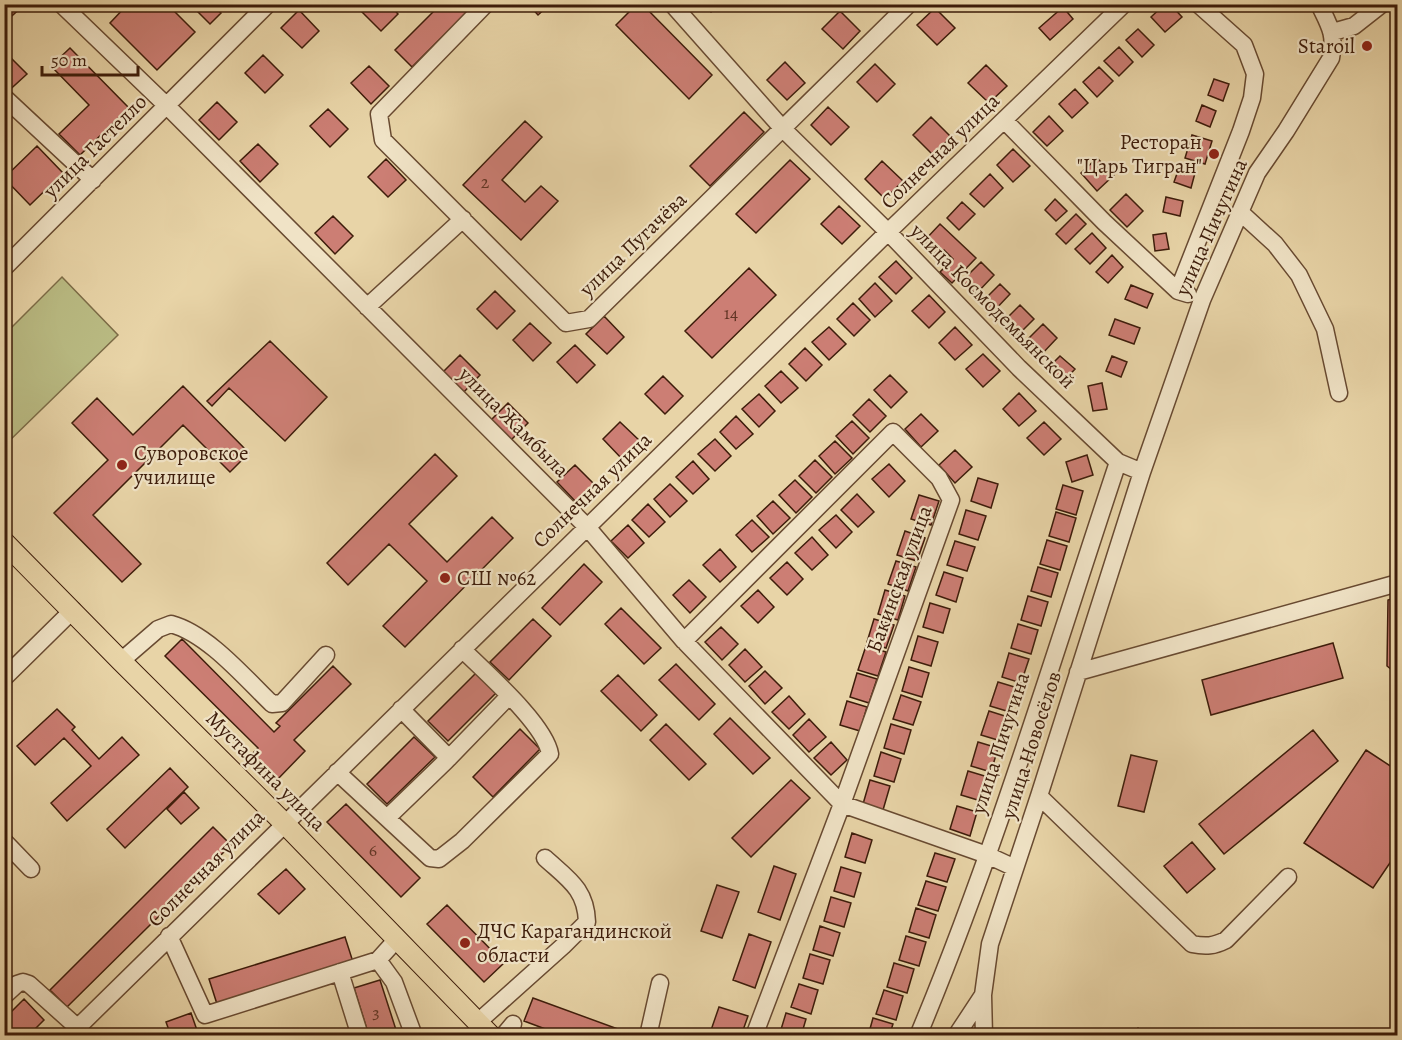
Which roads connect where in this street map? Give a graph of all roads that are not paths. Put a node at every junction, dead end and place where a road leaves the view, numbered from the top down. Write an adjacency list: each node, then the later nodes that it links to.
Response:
1 (61, 4): 12 (street, улица Жамбыла)
2 (268, 4): 12 (street, улица Гастелло)
3 (486, 4): 19 (street, улица Пугачёва)
4 (672, 4): 14 (street, улица Космодемьянской)
5 (909, 4): 14 (street, улица Пугачёва)
6 (1124, 4): 13 (street, Солнечная улица)
7 (1198, 4): 15 (street)
8 (1319, 4): 10 (street)
9 (1382, 4): 10 (street)
10 (1333, 32): 17 (street, улица Пичугина)
11 (4, 97): 16 (street)
12 (167, 106): 16 (street, улица Гастелло); 24 (street, улица Жамбыла)
13 (1004, 120): 20 (street, Солнечная улица); 22 (street)
14 (783, 129): 19 (street, улица Пугачёва); 20 (street, улица Космодемьянской)
15 (1225, 174): 17 (street); 22 (street)
16 (93, 180): 21 (street, улица Гастелло)
17 (1251, 186): 18 (street, улица Пичугина)
18 (1240, 212): 23 (street, улица Пичугина); 25 (street)
19 (463, 219): 24 (street)
20 (888, 232): 26 (street, улица Космодемьянской); 28 (street, Солнечная улица)
21 (4, 268)
22 (1178, 291): 23 (street)
23 (1202, 300): 27 (street, улица Пичугина)
24 (367, 307): 28 (street, улица Жамбыла)
25 (1339, 393)
26 (1118, 462): 27 (street, улица Космодемьянской); 47 (street, улица Пичугина)
27 (1142, 472): 36 (street, улица Новосёлов)
28 (587, 527): 32 (street, улица Жамбыла); 33 (street, Солнечная улица)
29 (4, 542): 31 (main road, Мустафина улица)
30 (1398, 583): 36 (street)
31 (73, 610): 35 (main road, Мустафина улица); 37 (street)
32 (684, 641): 43 (street, улица Жамбыла); 43 (street, Бакинская улица)
33 (462, 649): 38 (street); 39 (street, Солнечная улица)
34 (326, 655): 35 (street)
35 (121, 661): 45 (main road, Мустафина улица)
36 (1078, 672): 42 (street, улица Новосёлов)
37 (4, 678)
38 (508, 696): 40 (street); 44 (street)
39 (401, 709): 40 (street); 41 (street, Солнечная улица)
40 (449, 758): 44 (street)
41 (337, 772): 44 (street); 45 (street, Солнечная улица)
42 (1040, 796): 49 (street, улица Новосёлов); 51 (street)
43 (842, 804): 47 (street, улица Жамбыла); 64 (street, Бакинская улица)
44 (387, 818)
45 (284, 823): 52 (street, Солнечная улица); 53 (main road, Мустафина улица)
46 (4, 841): 50 (street)
47 (987, 855): 49 (street, улица Жамбыла); 65 (street, улица Пичугина)
48 (545, 858): 59 (street)
49 (1015, 868): 57 (street, улица Новосёлов)
50 (32, 869)
51 (1288, 877)
52 (170, 936): 55 (street); 60 (street, Солнечная улица)
53 (398, 939): 54 (street); 59 (main road, Мустафина улица)
54 (378, 960): 55 (street); 62 (street)
55 (340, 972): 61 (street)
56 (660, 983): 63 (street)
57 (983, 995): 66 (street); 67 (street, улица Новосёлов)
58 (4, 996): 60 (street)
59 (485, 1029)
60 (73, 1031)
61 (360, 1035)
62 (414, 1035)
63 (648, 1035)
64 (754, 1035)
65 (918, 1035)
66 (956, 1035)
67 (984, 1035)

